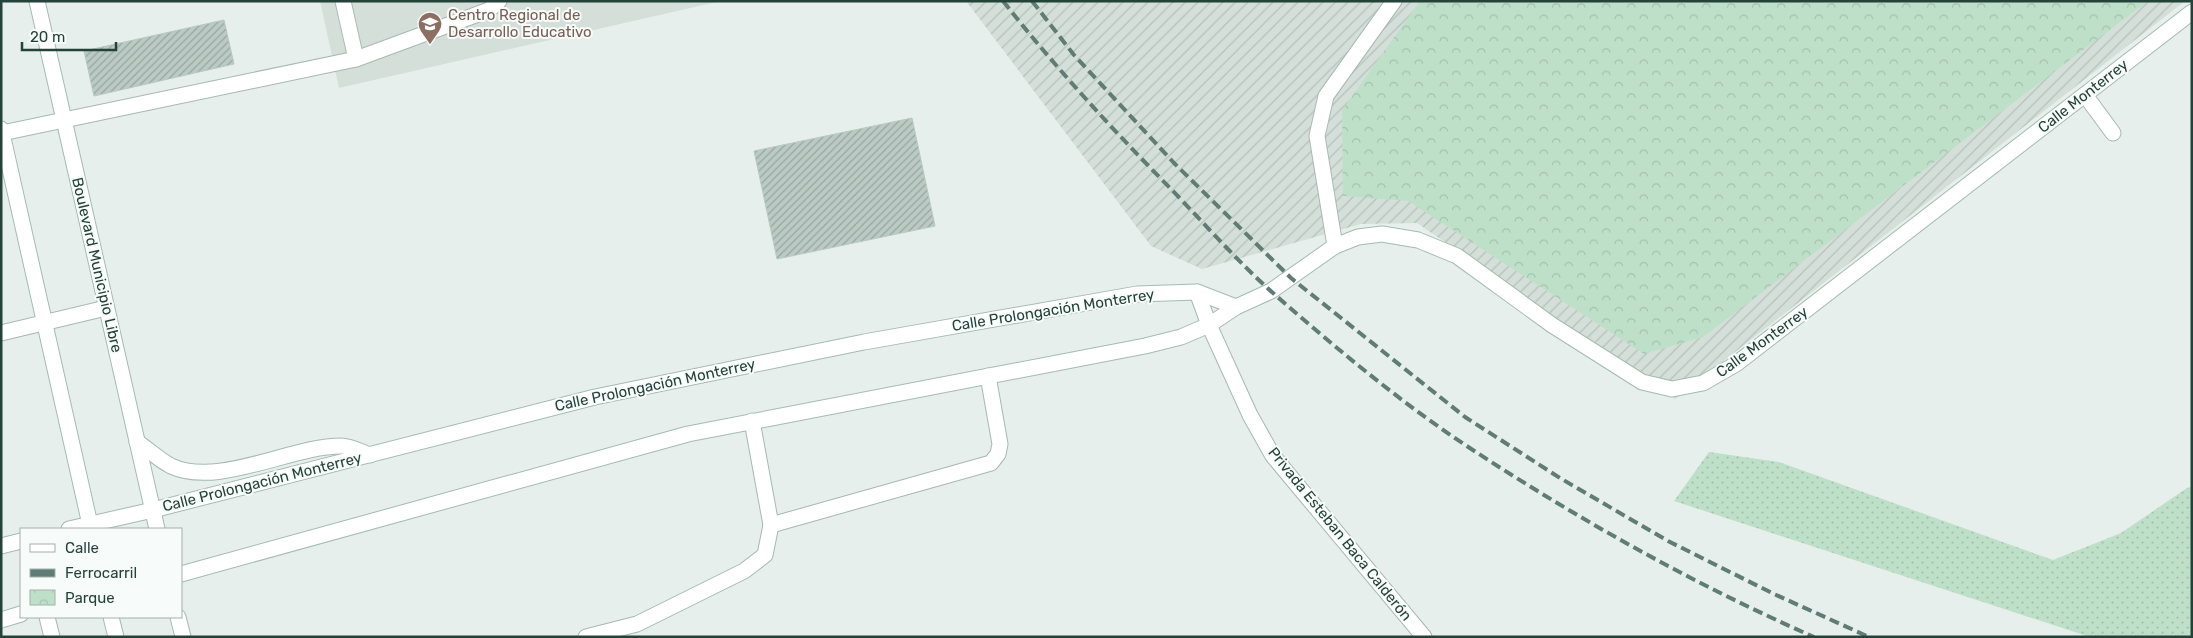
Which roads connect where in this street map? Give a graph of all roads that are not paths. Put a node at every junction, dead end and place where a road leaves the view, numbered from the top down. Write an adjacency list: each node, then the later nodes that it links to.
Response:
1 (37, 1): 8 (street, Boulevard Municipio Libre)
2 (343, 1): 6 (street)
3 (499, 1): 6 (street)
4 (1394, 1): 11 (street)
5 (2192, 12): 7 (street, Calle Monterrey)
6 (356, 58): 8 (street)
7 (2084, 95): 10 (street); 11 (street, Calle Monterrey)
8 (64, 120): 9 (street); 14 (street, Boulevard Municipio Libre)
9 (2, 131): 15 (street)
10 (2113, 133)
11 (1335, 246): 13 (street, Calle Monterrey)
12 (1197, 292): 13 (street, Calle Prolongación Monterrey); 16 (street, Privada Esteban Baca Calderón); 21 (street, Calle Prolongación Monterrey)
13 (1236, 307): 16 (street)
14 (106, 308): 15 (street); 20 (street, Boulevard Municipio Libre)
15 (44, 322): 17 (street); 24 (street)
16 (1209, 325): 18 (street); 38 (street, Privada Esteban Baca Calderón)
17 (1, 333)
18 (988, 376): 19 (street); 23 (street)
19 (752, 421): 23 (street); 28 (street)
20 (137, 442): 21 (street); 22 (street, Boulevard Municipio Libre)
21 (370, 454): 22 (street, Calle Prolongación Monterrey)
22 (153, 510): 24 (street, Calle Prolongación Monterrey); 25 (street, Boulevard Municipio Libre)
23 (771, 525): 37 (street)
24 (90, 527)
25 (157, 528)
26 (20, 541): 27 (street)
27 (1, 546)
28 (182, 574)
29 (20, 614): 33 (street)
30 (47, 618): 34 (street)
31 (111, 618): 35 (street)
32 (178, 618): 36 (street)
33 (1, 620)
34 (52, 637)
35 (116, 637)
36 (183, 637)
37 (586, 637)
38 (1424, 637)

